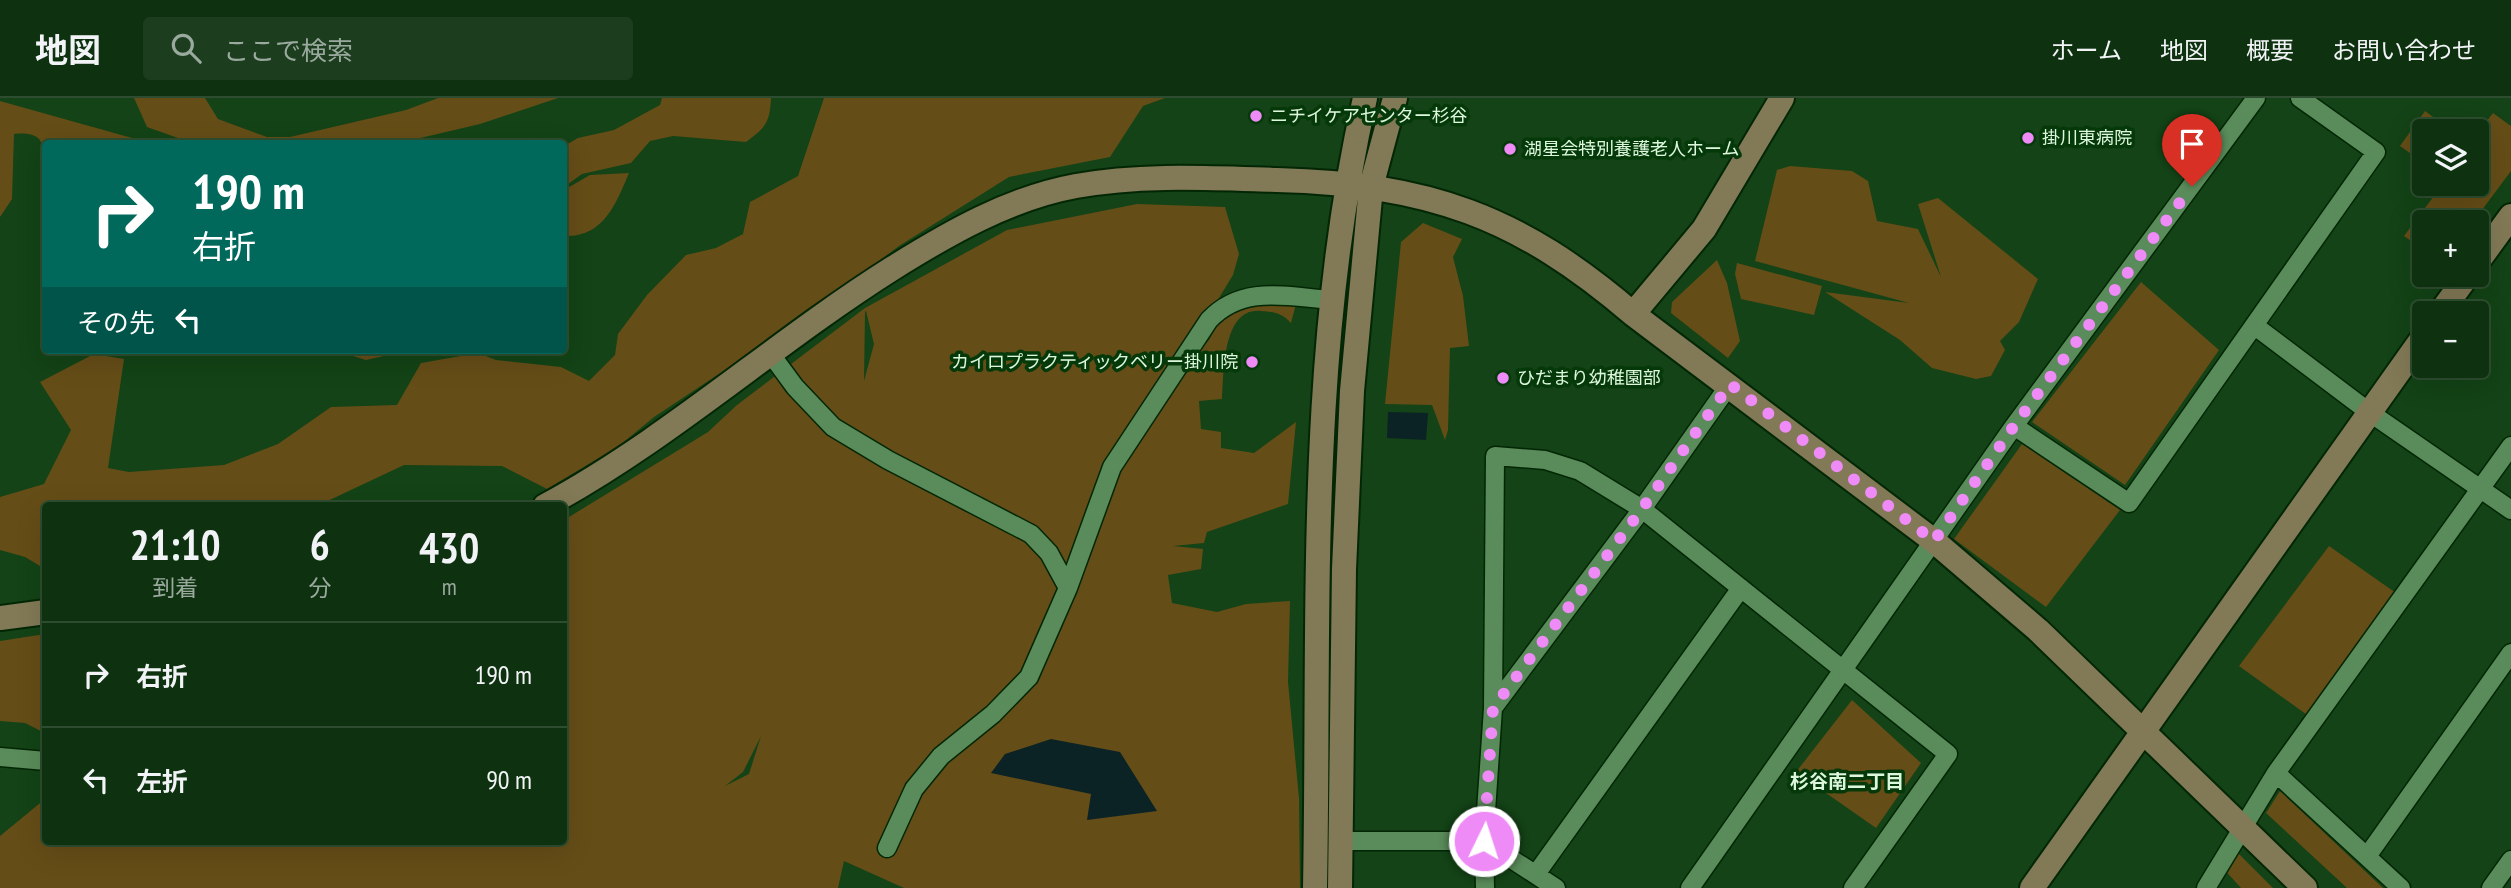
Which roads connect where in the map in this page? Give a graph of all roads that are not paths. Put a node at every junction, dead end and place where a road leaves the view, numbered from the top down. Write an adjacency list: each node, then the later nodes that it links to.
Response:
1 (1365, 98): 6 (street)
2 (1395, 98): 7 (street)
3 (1782, 98): 11 (street)
4 (2256, 98): 17 (street)
5 (2300, 98): 12 (street)
6 (1345, 184): 7 (street); 10 (street); 13 (street)
7 (1371, 187): 11 (street); 36 (street)
8 (2511, 216): 9 (street)
9 (2489, 246)
10 (1332, 300): 24 (street); 43 (street)
11 (1633, 314): 15 (street)
12 (2255, 326): 16 (street); 17 (street)
13 (770, 353): 20 (street); 24 (street)
14 (2412, 353): 16 (street)
15 (1730, 384): 21 (street); 23 (street)
16 (2369, 412): 19 (street); 31 (street)
17 (2014, 426): 23 (street)
18 (2511, 446): 19 (street)
19 (2480, 489): 22 (street); 34 (street)
20 (551, 502)
21 (1642, 509): 25 (street); 30 (street); 30 (street)
22 (2511, 510)
23 (1934, 541): 29 (street); 31 (street)
24 (1068, 588): 38 (street)
25 (1741, 588): 29 (street); 41 (street)
26 (42, 613): 27 (street)
27 (0, 618)
28 (2511, 653): 39 (street)
29 (1846, 670): 47 (street); 48 (street)
30 (1493, 708): 37 (street)
31 (2143, 729): 35 (street); 49 (street)
32 (0, 757): 33 (street)
33 (42, 761)
34 (2276, 773): 35 (street); 39 (street)
35 (2242, 829): 42 (street); 50 (street)
36 (1341, 841): 37 (street); 44 (street)
37 (1484, 841): 41 (street); 45 (street)
38 (887, 848)
39 (2368, 855): 51 (street)
40 (2511, 860): 52 (street)
41 (1536, 874): 46 (street)
42 (2216, 884)
43 (1315, 888)
44 (1340, 888)
45 (1485, 888)
46 (1556, 888)
47 (1690, 888)
48 (1853, 888)
49 (2032, 888)
50 (2305, 888)
51 (2401, 888)
52 (2491, 888)

